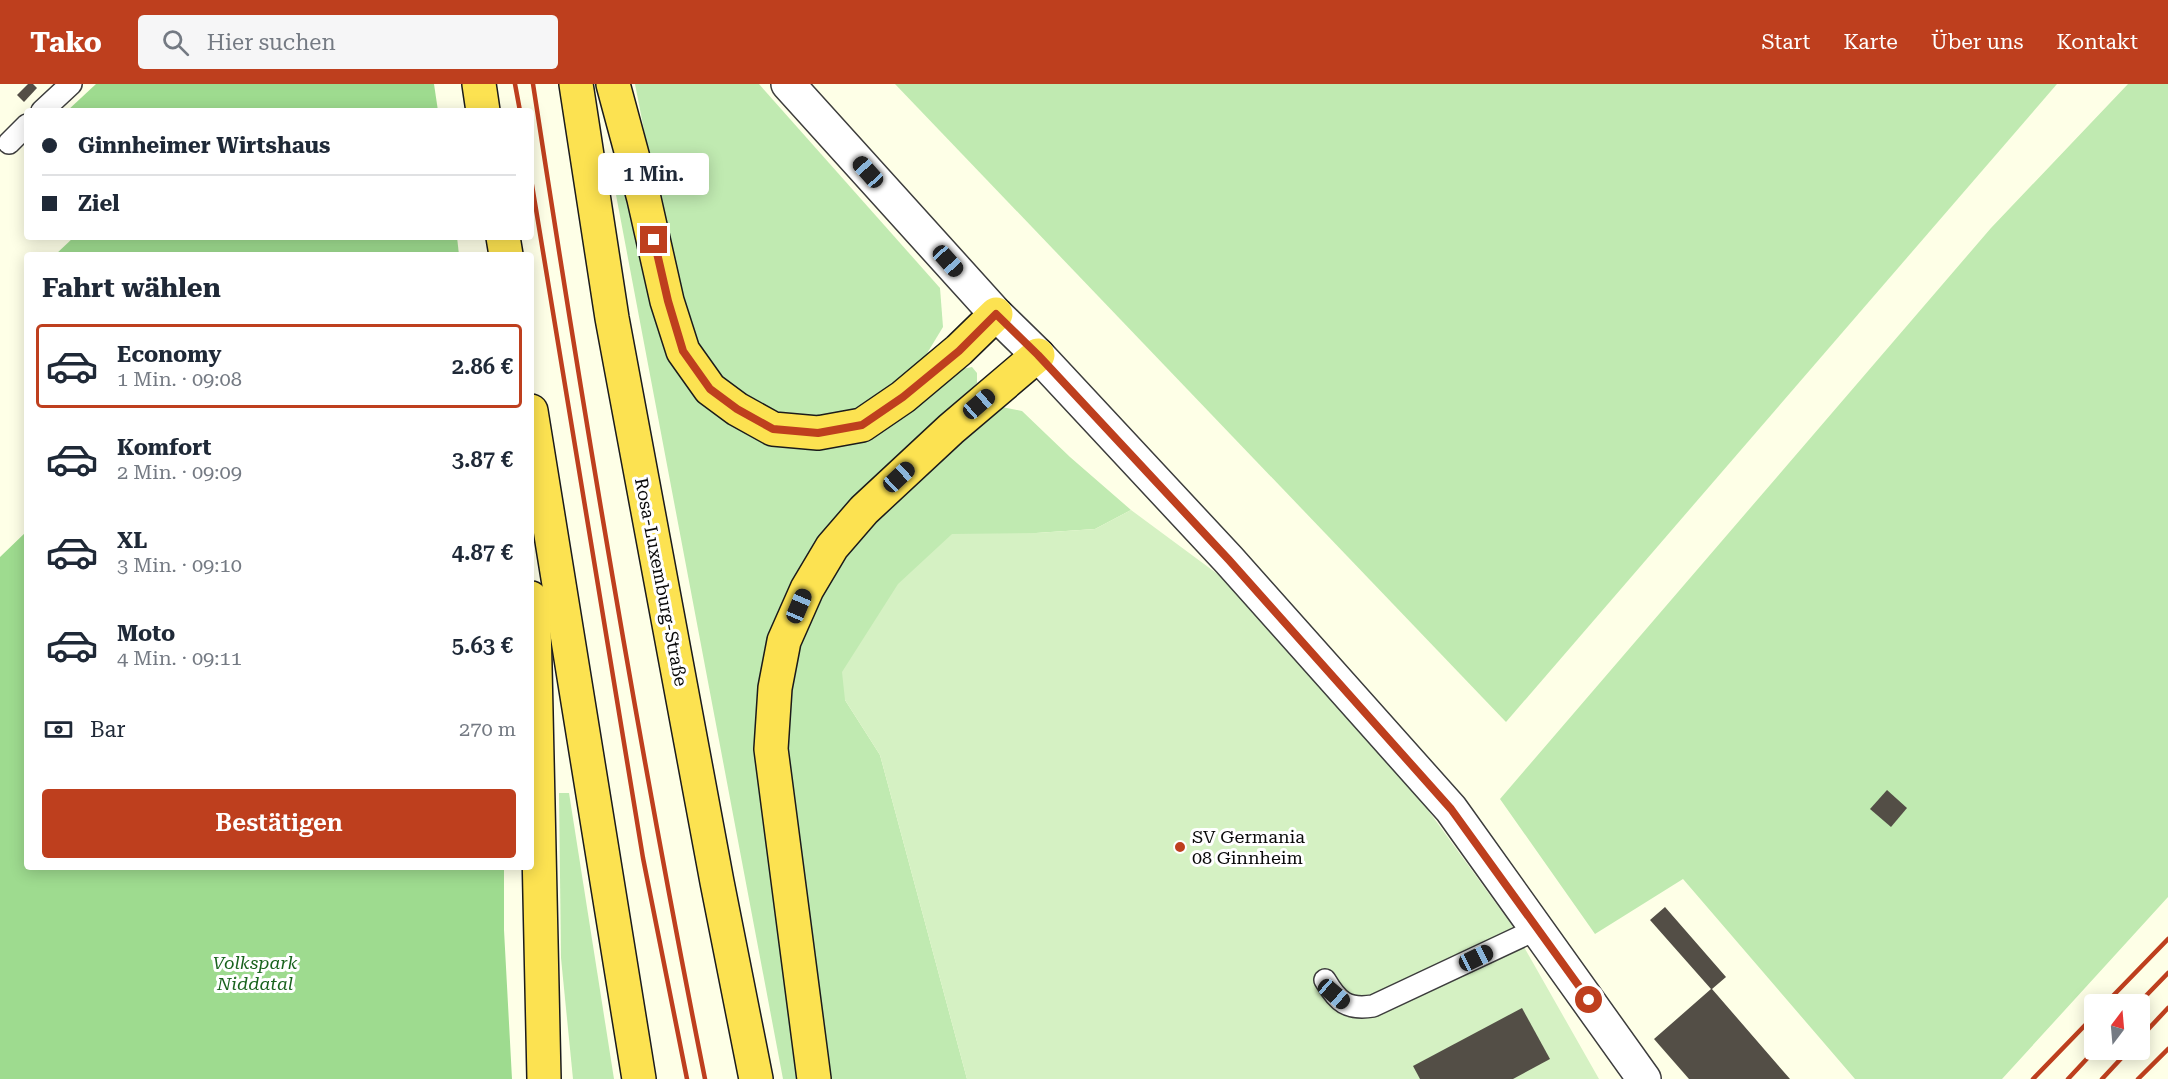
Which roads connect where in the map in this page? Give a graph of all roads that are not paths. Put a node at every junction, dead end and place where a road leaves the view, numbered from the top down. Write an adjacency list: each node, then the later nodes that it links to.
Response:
1 (71, 84): 6 (lane)
2 (479, 84): 7 (highway)
3 (576, 84): 18 (highway, Rosa-Luxemburg-Straße)
4 (613, 84): 10 (highway)
5 (789, 84): 10 (street)
6 (45, 108)
7 (483, 108)
8 (24, 128): 9 (lane)
9 (9, 143)
10 (996, 314): 11 (street)
11 (1038, 355): 14 (street); 19 (highway)
12 (534, 430): 17 (highway)
13 (534, 621): 16 (highway)
14 (1537, 928): 15 (lane); 20 (street)
15 (1325, 980)
16 (544, 1079)
17 (639, 1079)
18 (756, 1079)
19 (814, 1079)
20 (1644, 1079)

